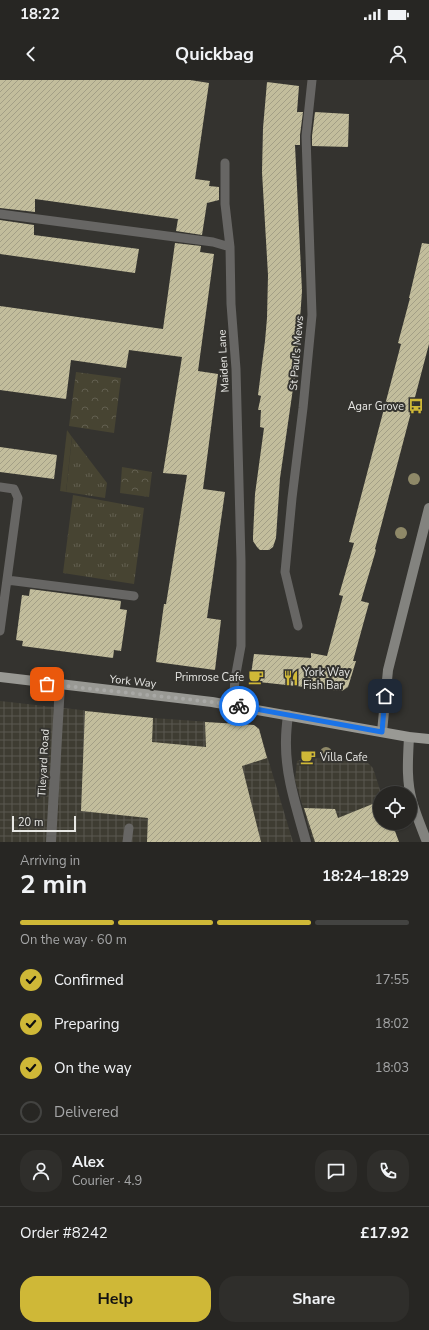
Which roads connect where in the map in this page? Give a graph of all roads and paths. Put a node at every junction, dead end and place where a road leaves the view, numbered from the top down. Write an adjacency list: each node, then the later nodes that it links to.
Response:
1 (312, 80): 9 (lane, St Paul's Mews)
2 (224, 163): 4 (lane, Maiden Lane)
3 (0, 214): 4 (lane)
4 (230, 247): 13 (lane, Maiden Lane)
5 (0, 486): 7 (lane)
6 (429, 508): 15 (street)
7 (7, 580): 8 (lane); 10 (lane)
8 (134, 596)
9 (298, 626)
10 (0, 632)
11 (0, 677): 12 (main road, York Way)
12 (60, 685): 13 (main road, York Way); 19 (street, Tileyard Road)
13 (233, 705): 14 (main road, York Way)
14 (288, 715): 15 (main road, York Way); 21 (street)
15 (382, 732): 16 (main road, York Way)
16 (409, 737): 17 (main road, York Way); 22 (street)
17 (429, 739)
18 (129, 828): 20 (lane)
19 (51, 842)
20 (127, 842)
21 (306, 842)
22 (427, 842)

